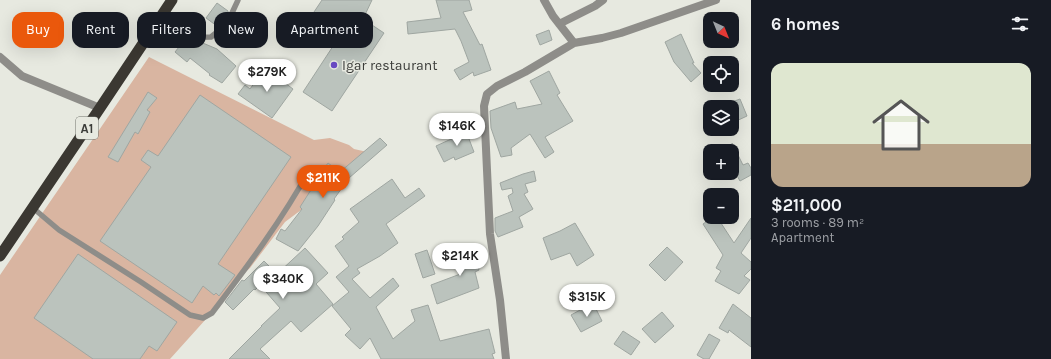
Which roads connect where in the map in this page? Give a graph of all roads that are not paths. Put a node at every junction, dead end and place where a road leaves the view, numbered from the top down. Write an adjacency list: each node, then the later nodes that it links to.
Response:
1 (172, 0): 6 (highway, A1)
2 (238, 0): 7 (lane)
3 (544, 0): 8 (street)
4 (603, 0): 8 (street)
5 (716, 0): 9 (street)
6 (164, 12)
7 (232, 12)
8 (560, 24): 9 (street)
9 (574, 43): 16 (street)
10 (140, 48): 12 (highway, A1)
11 (0, 57): 12 (street)
12 (100, 108): 14 (highway, A1)
13 (310, 170): 14 (lane)
14 (33, 208): 15 (highway, A1)
15 (0, 256)
16 (506, 359)

